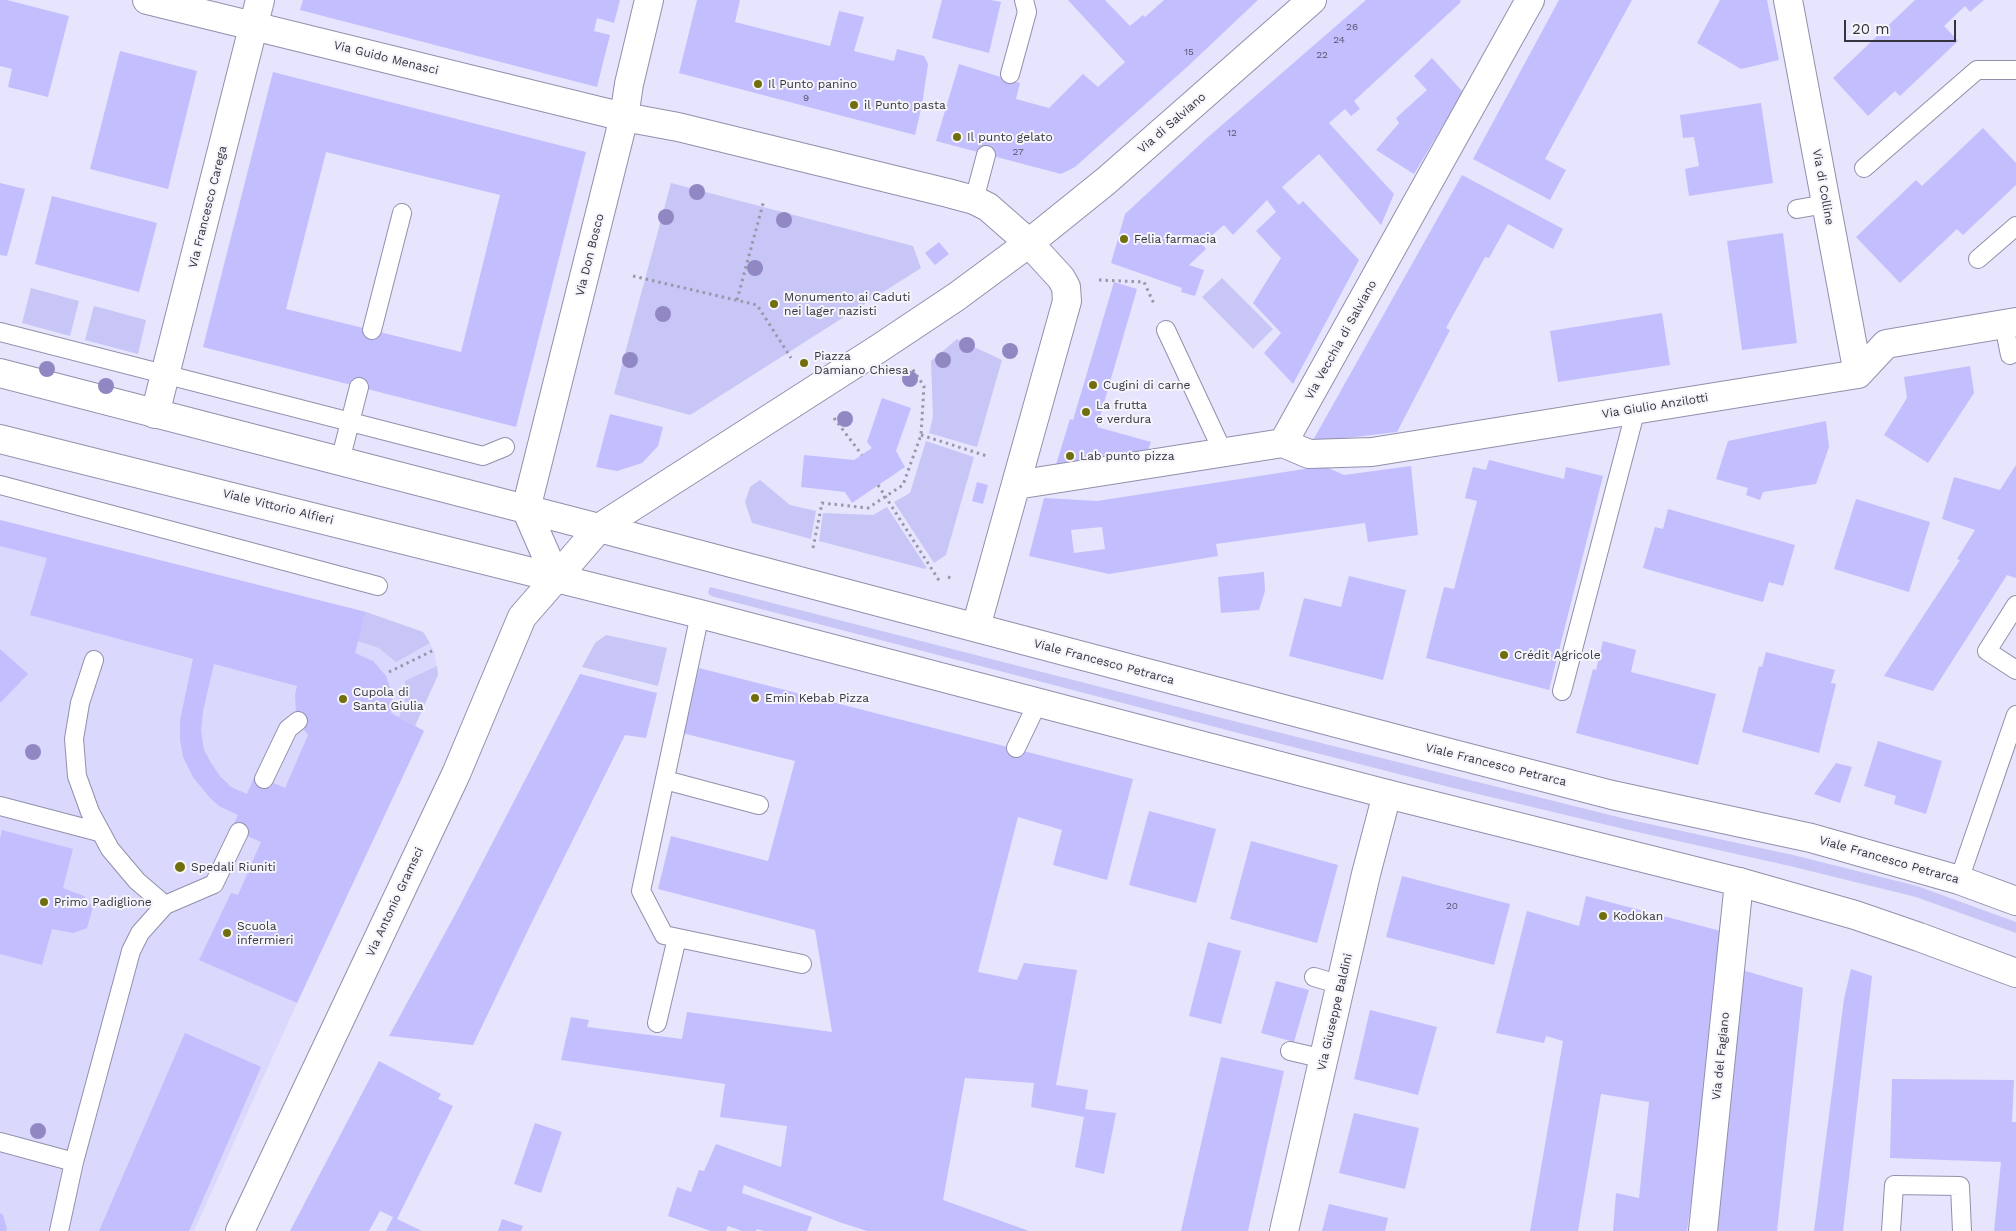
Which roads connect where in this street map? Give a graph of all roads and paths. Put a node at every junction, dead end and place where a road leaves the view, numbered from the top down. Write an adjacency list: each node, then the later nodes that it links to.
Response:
1 (147, 0): 8 (street, Via Guido Menasci)
2 (260, 0): 8 (street, Via Francesco Carega)
3 (649, 0): 11 (street, Via Don Bosco)
4 (1024, 0): 10 (lane)
5 (1312, 0): 20 (street, Via di Salviano)
6 (1530, 0): 42 (street, Via Vecchia di Salviano)
7 (1788, 0): 16 (street, Via di Colline)
8 (254, 26): 11 (street, Via Guido Menasci); 33 (street, Via Francesco Carega)
9 (2016, 70): 13 (lane)
10 (1010, 74)
11 (624, 117): 15 (street); 52 (street, Via Don Bosco)
12 (986, 155): 15 (lane)
13 (1864, 168)
14 (764, 200): 24 (path)
15 (974, 200): 20 (street)
16 (1826, 204): 17 (lane); 34 (street, Via di Colline)
17 (1797, 209)
18 (402, 213): 26 (lane)
19 (2016, 226): 21 (lane)
20 (1029, 243): 23 (street); 53 (street)
21 (1978, 259)
22 (633, 276): 24 (path)
23 (1061, 278): 27 (path); 50 (street)
24 (736, 300): 30 (path)
25 (2010, 324): 29 (lane); 34 (street)
26 (372, 330)
27 (1166, 330): 44 (lane)
28 (0, 332): 33 (lane)
29 (2010, 355)
30 (791, 358)
31 (910, 366): 40 (path)
32 (0, 373): 37 (street)
33 (165, 374): 37 (street, Via Francesco Carega); 39 (lane)
34 (1858, 374): 36 (street, Via Giulio Anzilotti)
35 (358, 387): 39 (lane)
36 (1636, 409): 42 (street, Via Giulio Anzilotti); 65 (lane)
37 (155, 414): 47 (street)
38 (834, 418): 45 (path)
39 (350, 422): 43 (lane); 47 (lane)
40 (921, 435): 46 (path); 51 (path)
41 (0, 439): 55 (street, Viale Vittorio Alfieri)
42 (1283, 443): 44 (street)
43 (505, 447)
44 (1223, 452): 50 (street)
45 (862, 455)
46 (987, 456)
47 (340, 461): 52 (street)
48 (0, 485): 57 (lane)
49 (878, 485): 51 (path)
50 (1016, 485): 60 (street)
51 (886, 497): 54 (path); 56 (path)
52 (526, 509): 53 (street); 55 (street)
53 (599, 528): 55 (street); 60 (street)
54 (813, 548)
55 (556, 578): 59 (street); 92 (street, Via Antonio Gramsci)
56 (940, 582)
57 (378, 586)
58 (2016, 605): 63 (lane)
59 (700, 614): 66 (street); 71 (lane)
60 (976, 627): 77 (street, Viale Francesco Petrarca)
61 (434, 650): 64 (path)
62 (94, 660): 75 (lane)
63 (2016, 670)
64 (389, 672)
65 (1562, 691)
66 (1038, 702): 69 (lane); 72 (street)
67 (2016, 715): 77 (lane)
68 (298, 721): 70 (lane)
69 (1016, 748)
70 (264, 779)
71 (665, 780): 73 (lane); 81 (lane)
72 (1387, 794): 78 (street); 85 (street, Via Giuseppe Baldini)
73 (758, 805)
74 (0, 806): 75 (lane)
75 (99, 832): 80 (lane)
76 (239, 832): 80 (lane)
77 (1959, 880): 79 (street, Viale Francesco Petrarca)
78 (1738, 882): 83 (street); 94 (street, Via del Fagiano)
79 (2016, 901)
80 (164, 905): 90 (lane)
81 (677, 938): 82 (lane); 86 (lane)
82 (802, 964)
83 (2016, 973)
84 (1314, 977): 85 (lane)
85 (1341, 985): 88 (street, Via Giuseppe Baldini)
86 (658, 1023)
87 (1290, 1051): 88 (lane)
88 (1324, 1059): 93 (street, Via Giuseppe Baldini)
89 (0, 1142): 90 (lane)
90 (74, 1162): 91 (lane)
91 (58, 1231)
92 (240, 1231)
93 (1284, 1231)
94 (1703, 1231)
95 (1891, 1231): 96 (lane)
96 (1962, 1231)

